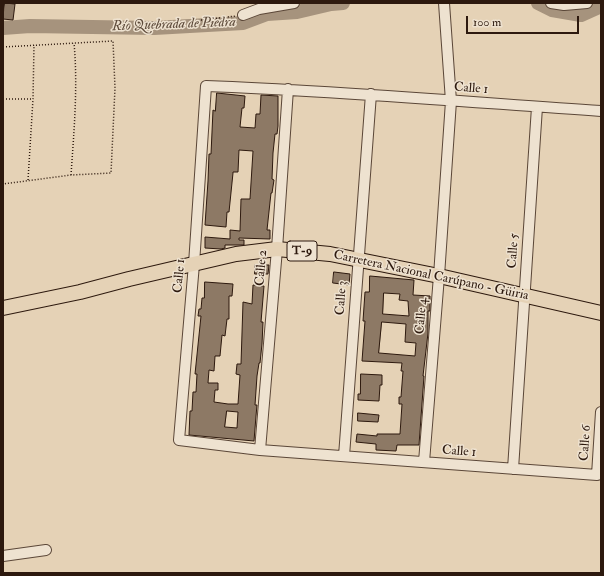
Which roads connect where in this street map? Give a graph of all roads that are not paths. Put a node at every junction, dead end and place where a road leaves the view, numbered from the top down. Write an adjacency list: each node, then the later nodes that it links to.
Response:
1 (294, 3): 5 (street)
2 (444, 3): 8 (street, Calle 4)
3 (551, 3): 4 (street)
4 (587, 3)
5 (243, 15)
6 (288, 89): 7 (street, Calle 1); 11 (street, Calle 2); 13 (street, Calle 1)
7 (371, 94): 8 (street, Calle 1); 12 (street, Calle 3)
8 (451, 101): 9 (street, Calle 1); 14 (street, Calle 4)
9 (537, 106): 10 (street, Calle 1); 15 (street, Calle 5)
10 (601, 110)
11 (277, 249): 12 (highway, Carretera Nacional Carúpano - Güiria / T-9); 13 (highway, Carretera Nacional Carúpano - Güiria / T-9); 19 (street, Calle 2)
12 (358, 260): 14 (highway, Carretera Nacional Carúpano - Güiria / T-9); 20 (street, Calle 3)
13 (194, 264): 16 (highway, Carretera Nacional Carúpano - Güiria / T-9); 19 (street, Calle 1)
14 (439, 276): 15 (highway, Carretera Nacional Carúpano - Güiria / T-9); 21 (street, Calle 4)
15 (524, 296): 17 (highway, Carretera Nacional Carúpano - Güiria / T-9); 22 (street, Calle 5)
16 (3, 308)
17 (601, 313)
18 (601, 412): 23 (street, Calle 6)
19 (260, 450): 20 (street, Calle 1)
20 (344, 456): 21 (street, Calle 1)
21 (424, 462): 22 (street, Calle 1)
22 (513, 469): 23 (street, Calle 1)
23 (599, 475)
24 (46, 550): 25 (street)
25 (3, 556)

